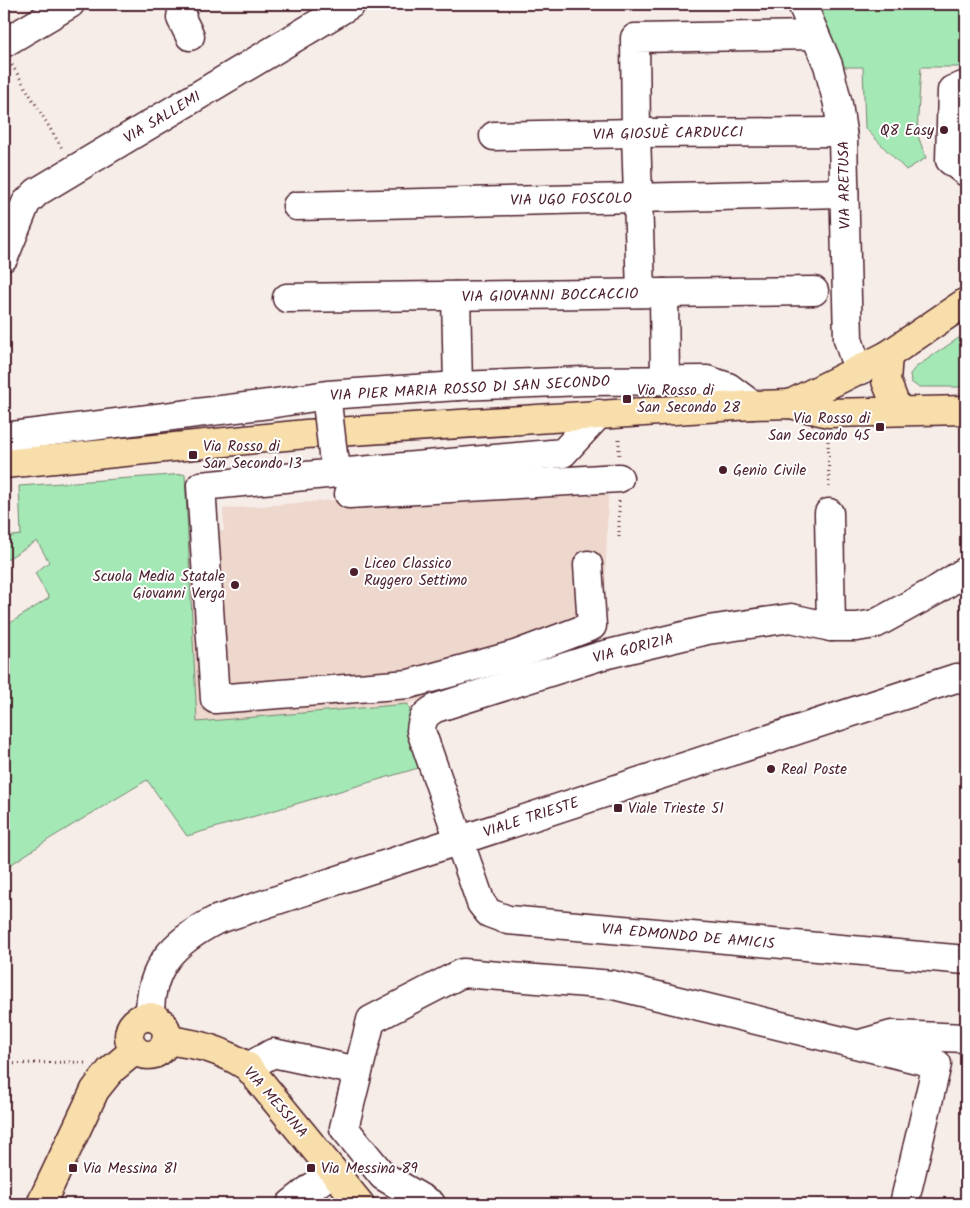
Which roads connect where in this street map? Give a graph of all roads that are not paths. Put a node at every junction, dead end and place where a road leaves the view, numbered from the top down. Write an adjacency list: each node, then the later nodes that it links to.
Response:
1 (70, 4): 7 (street)
2 (183, 4): 6 (street)
3 (351, 4): 16 (street, VIA SALLEMI)
4 (802, 4): 5 (street, VIA ARETUSA)
5 (815, 35): 9 (street, VIA ARETUSA); 10 (street)
6 (190, 36)
7 (6, 51)
8 (966, 85): 12 (street)
9 (842, 132): 10 (street, VIA GIOSUÈ CARDUCCI); 13 (street, VIA ARETUSA)
10 (636, 133): 11 (street, VIA GIOSUÈ CARDUCCI); 14 (street)
11 (494, 136)
12 (966, 172)
13 (844, 193): 14 (street, VIA UGO FOSCOLO); 23 (street, VIA ARETUSA)
14 (639, 198): 15 (street, VIA UGO FOSCOLO); 18 (street)
15 (297, 206)
16 (4, 257)
17 (814, 291): 18 (street, VIA GIOVANNI BOCCACCIO)
18 (653, 293): 19 (street, VIA GIOVANNI BOCCACCIO); 24 (street)
19 (456, 296): 20 (street, VIA GIOVANNI BOCCACCIO); 25 (street)
20 (287, 298)
21 (966, 302): 22 (main road)
22 (888, 355): 23 (main road); 30 (main road)
23 (861, 370): 27 (main road)
24 (665, 380): 25 (street, VIA PIER MARIA ROSSO DI SAN SECONDO); 28 (street, VIA PIER MARIA ROSSO DI SAN SECONDO)
25 (458, 386): 26 (street, VIA PIER MARIA ROSSO DI SAN SECONDO)
26 (328, 403): 32 (street, VIA PIER MARIA ROSSO DI SAN SECONDO); 34 (street, bridge)
27 (790, 404): 28 (main road); 30 (main road)
28 (752, 405): 31 (main road)
29 (966, 410): 30 (main road)
30 (898, 412)
31 (599, 414): 33 (main road); 34 (street)
32 (4, 437)
33 (4, 464)
34 (339, 474): 35 (street); 37 (street)
35 (619, 478)
36 (829, 513): 39 (street)
37 (588, 565)
38 (966, 571): 39 (street, VIA GORIZIA)
39 (831, 627): 41 (street, VIA GORIZIA)
40 (963, 677): 41 (street, VIALE TRIESTE)
41 (459, 840): 42 (street, VIA EDMONDO DE AMICIS); 43 (street, VIALE TRIESTE)
42 (966, 960)
43 (150, 1017): 45 (main road); 47 (main road)
44 (966, 1038): 46 (street)
45 (166, 1040): 47 (main road); 48 (main road, VIA MESSINA)
46 (858, 1045): 49 (street); 55 (street)
47 (135, 1050): 51 (main road)
48 (248, 1067): 49 (street); 50 (main road, VIA MESSINA)
49 (358, 1070): 54 (street)
50 (333, 1171): 52 (street); 53 (main road, VIA MESSINA)
51 (41, 1204)
52 (291, 1204)
53 (360, 1204)
54 (431, 1204)
55 (904, 1204)

